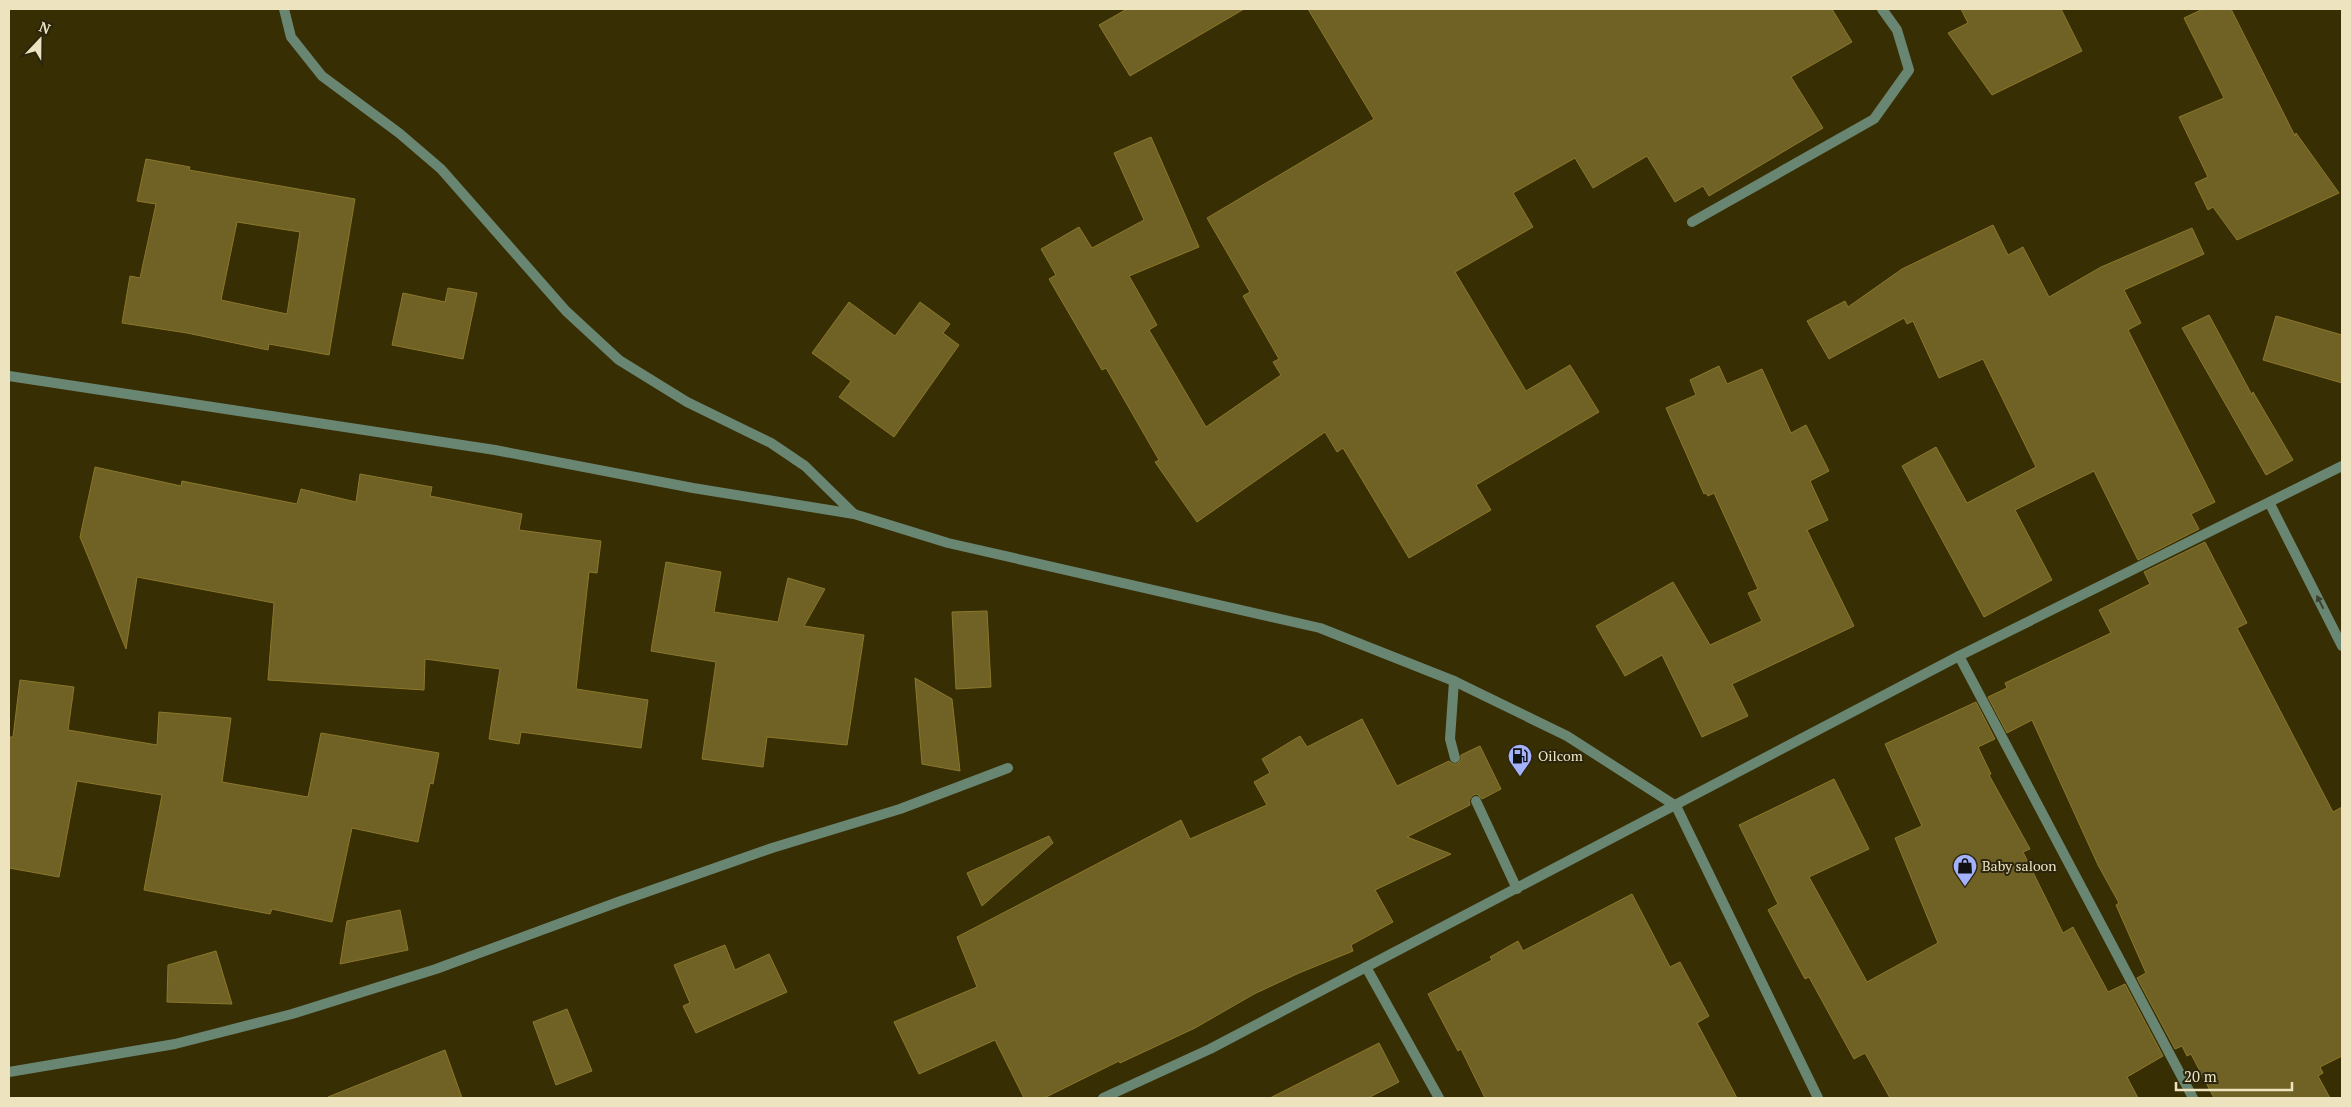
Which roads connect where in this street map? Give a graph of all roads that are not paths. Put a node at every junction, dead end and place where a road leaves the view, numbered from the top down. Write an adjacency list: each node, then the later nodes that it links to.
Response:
1 (284, 9): 7 (street)
2 (1882, 9): 3 (street)
3 (1692, 222)
4 (9, 376): 7 (street)
5 (2342, 466): 6 (street)
6 (2270, 504): 8 (street, one-way to 6); 9 (street)
7 (854, 514): 10 (street)
8 (2342, 646)
9 (1959, 656): 14 (street); 21 (street)
10 (1454, 681): 11 (street); 14 (street)
11 (1455, 758)
12 (1008, 768): 17 (street)
13 (1476, 802): 15 (street)
14 (1676, 806): 15 (street); 20 (street)
15 (1517, 889): 16 (street)
16 (1366, 967): 18 (street); 19 (street)
17 (9, 1072)
18 (1103, 1098)
19 (1439, 1098)
20 (1818, 1098)
21 (2193, 1098)

